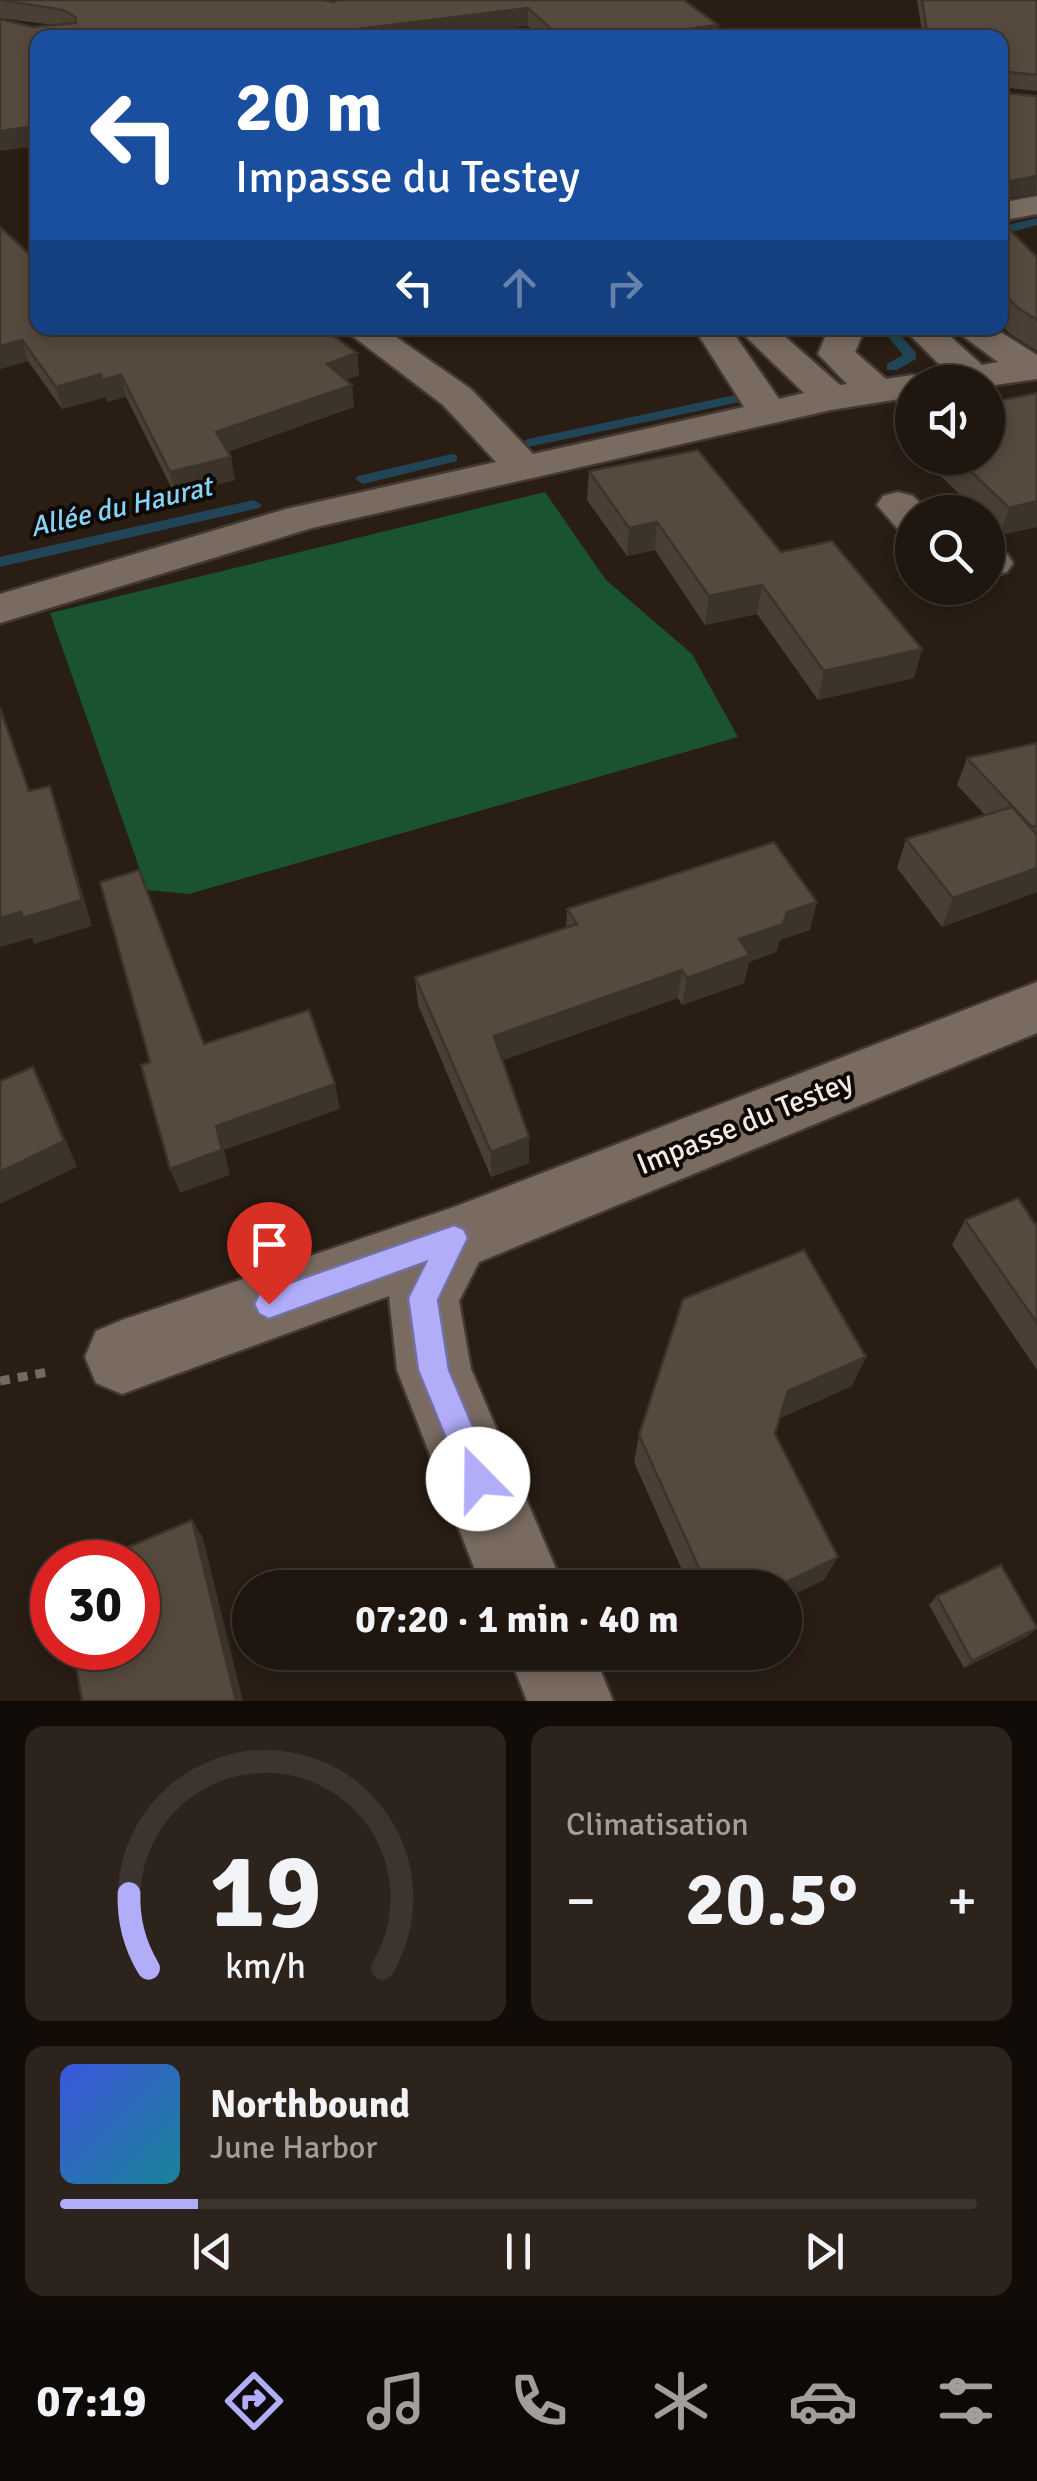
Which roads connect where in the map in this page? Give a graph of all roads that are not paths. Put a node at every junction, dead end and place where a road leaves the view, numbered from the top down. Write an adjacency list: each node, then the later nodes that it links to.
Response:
1 (1037, 205): 2 (street)
2 (1008, 210)
3 (370, 335): 15 (street)
4 (717, 335): 14 (street)
5 (763, 335): 13 (street)
6 (844, 335): 12 (street)
7 (926, 335): 9 (street)
8 (981, 335): 10 (street)
9 (946, 365)
10 (1035, 368): 11 (street)
11 (1005, 373)
12 (895, 389): 13 (street)
13 (832, 399): 14 (street)
14 (767, 413): 15 (street)
15 (524, 467): 16 (street)
16 (0, 609)
17 (1037, 1007): 18 (street, Impasse du Testey)
18 (454, 1238): 19 (street, Impasse du Testey); 20 (street)
19 (122, 1357)
20 (517, 1570)
21 (557, 1670): 22 (street)
22 (570, 1701)

